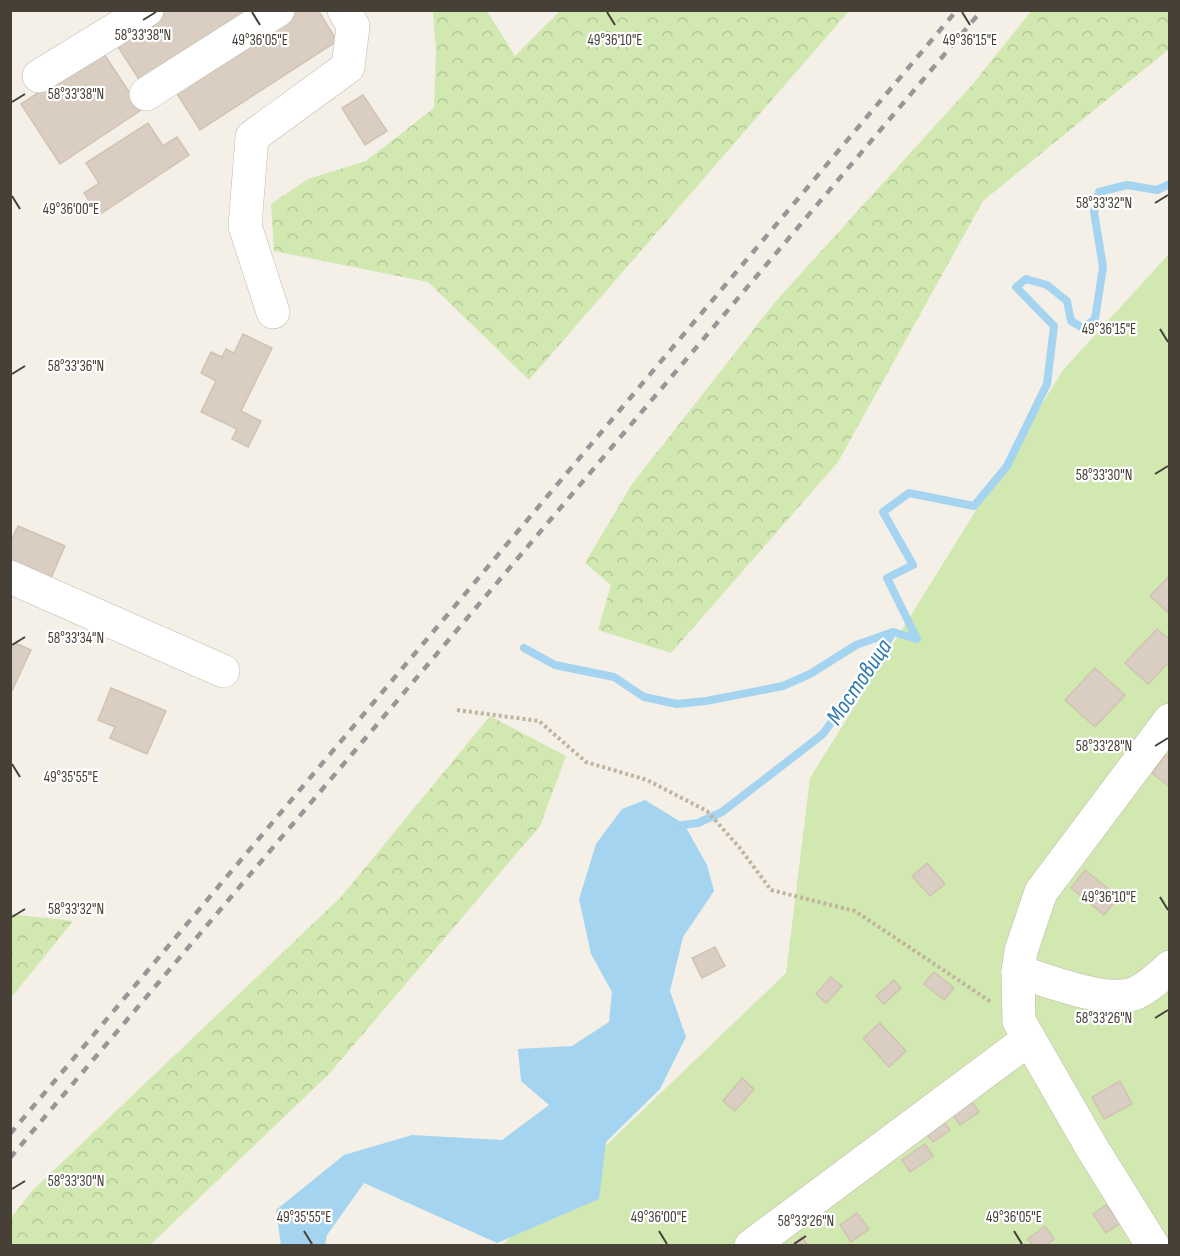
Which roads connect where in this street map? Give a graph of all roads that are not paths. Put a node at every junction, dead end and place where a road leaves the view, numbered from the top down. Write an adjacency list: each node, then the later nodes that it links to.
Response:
1 (147, 10): 4 (street)
2 (278, 10): 5 (street)
3 (344, 10): 6 (street)
4 (39, 76)
5 (146, 94)
6 (273, 312)
7 (10, 577): 8 (street)
8 (223, 670)
9 (1170, 720): 11 (street)
10 (1170, 967): 11 (street)
11 (1017, 972): 12 (street)
12 (1024, 1030): 13 (street); 14 (street)
13 (751, 1245)
14 (1153, 1245)

